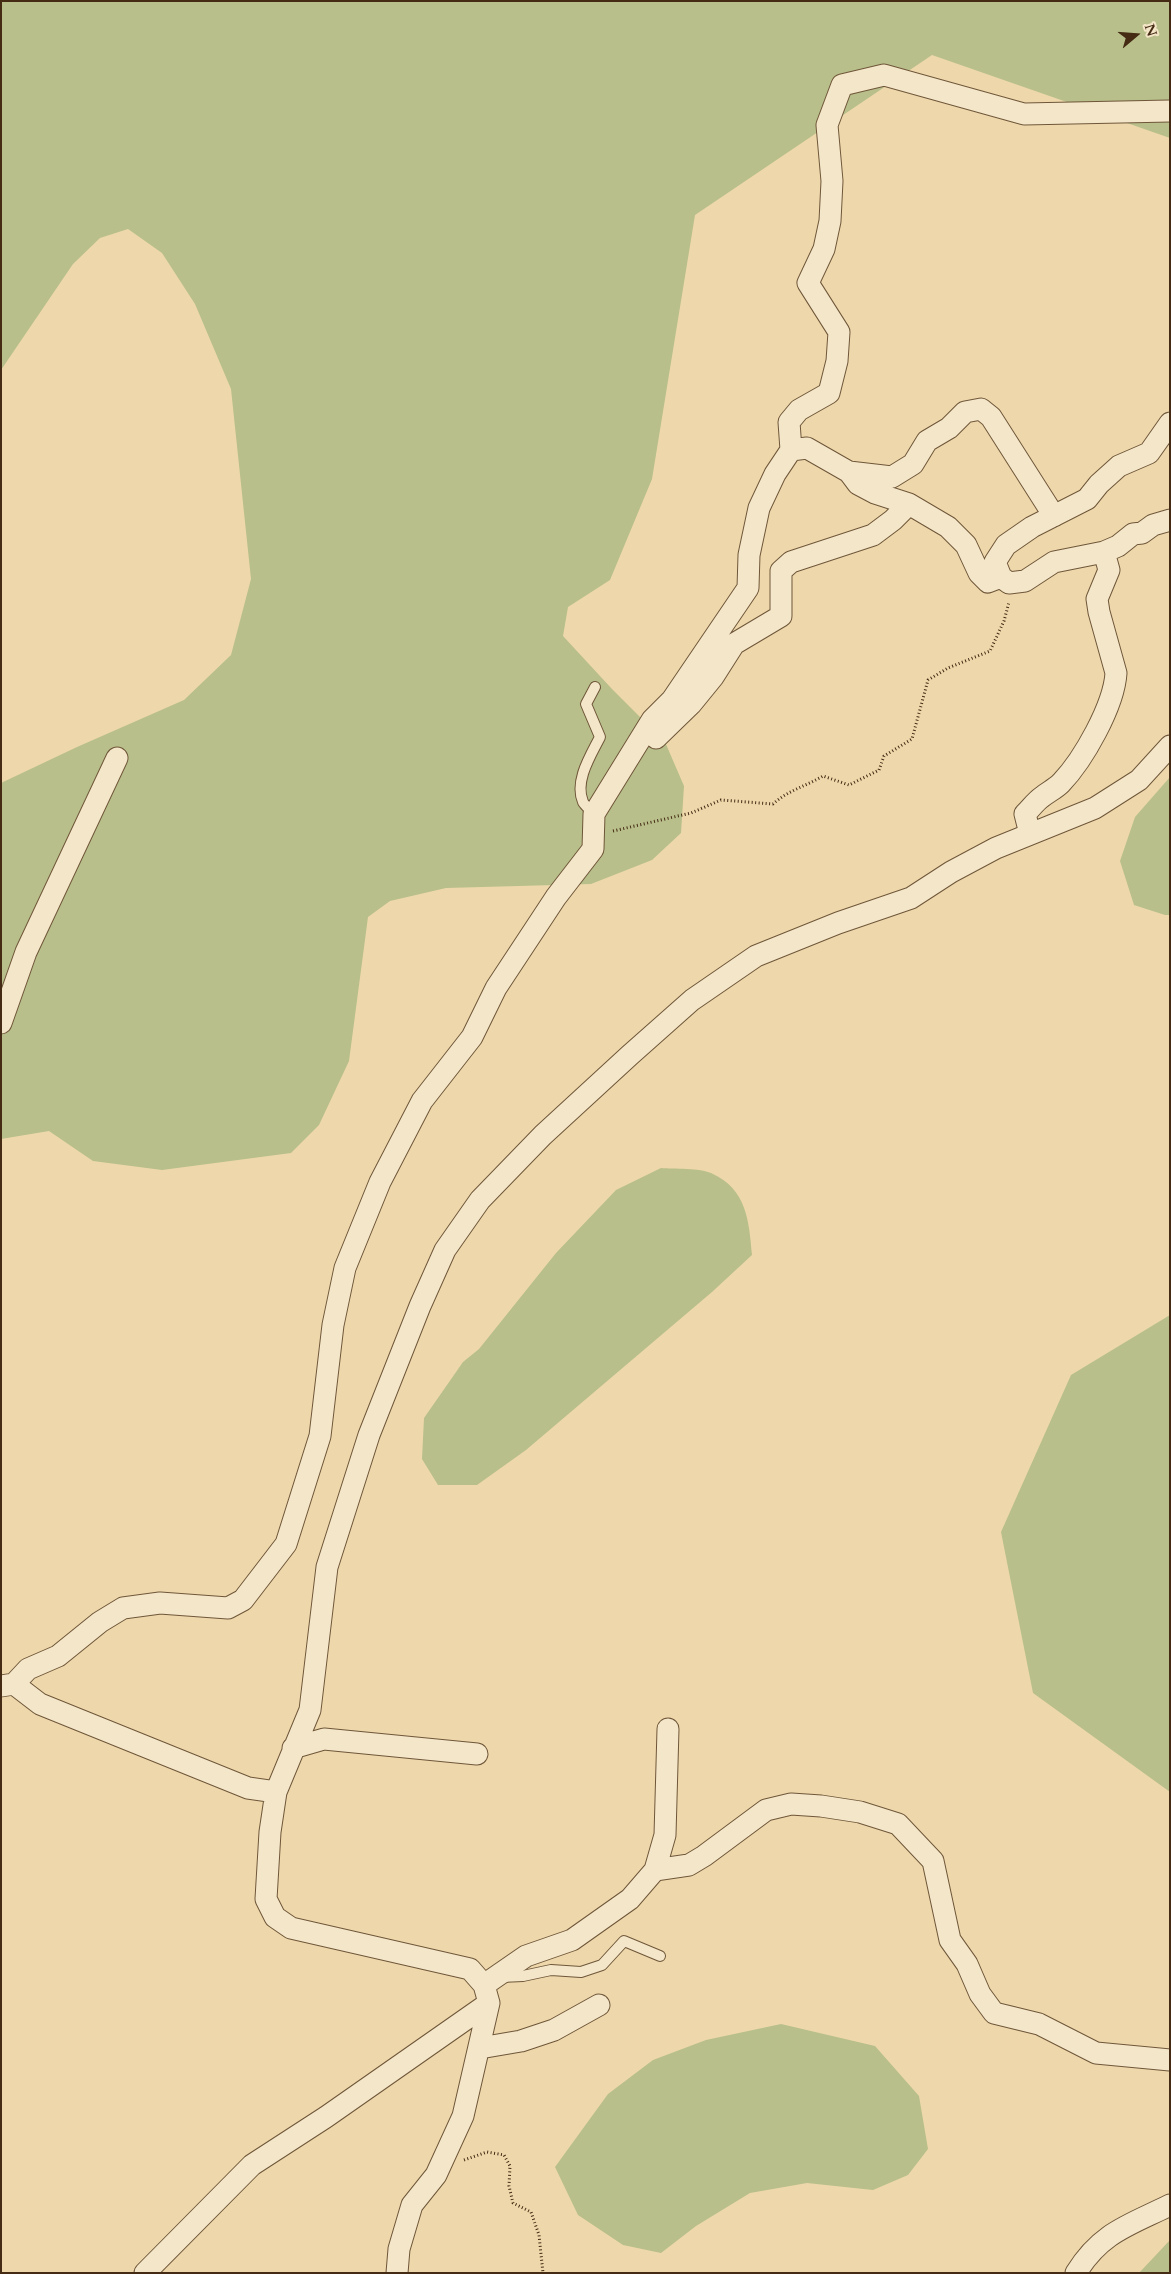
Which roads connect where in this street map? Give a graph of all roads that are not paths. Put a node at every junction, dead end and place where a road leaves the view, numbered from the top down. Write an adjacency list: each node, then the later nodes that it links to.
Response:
1 (1170, 111): 3 (street)
2 (1170, 423): 6 (street)
3 (791, 450): 4 (street); 13 (street)
4 (849, 472): 5 (street); 6 (street)
5 (909, 504): 9 (street); 13 (street)
6 (1054, 516): 9 (street)
7 (1170, 520): 8 (street)
8 (1104, 552): 9 (street); 15 (street)
9 (1007, 579)
10 (595, 687): 14 (lane)
11 (1170, 746): 15 (street)
12 (117, 758): 16 (street)
13 (624, 766): 14 (street)
14 (594, 814): 17 (street)
15 (1030, 834): 19 (street)
16 (1, 1024)
17 (8, 1685): 21 (street)
18 (668, 1729): 22 (street)
19 (293, 1748): 20 (street); 21 (street)
20 (478, 1754)
21 (276, 1792): 24 (street)
22 (655, 1870): 24 (street); 27 (street)
23 (660, 1956): 24 (lane)
24 (489, 1988): 26 (street); 29 (street)
25 (600, 2005): 26 (street)
26 (480, 2048): 30 (street)
27 (1170, 2060)
28 (1170, 2205): 31 (street)
29 (145, 2273)
30 (397, 2273)
31 (1076, 2273)

